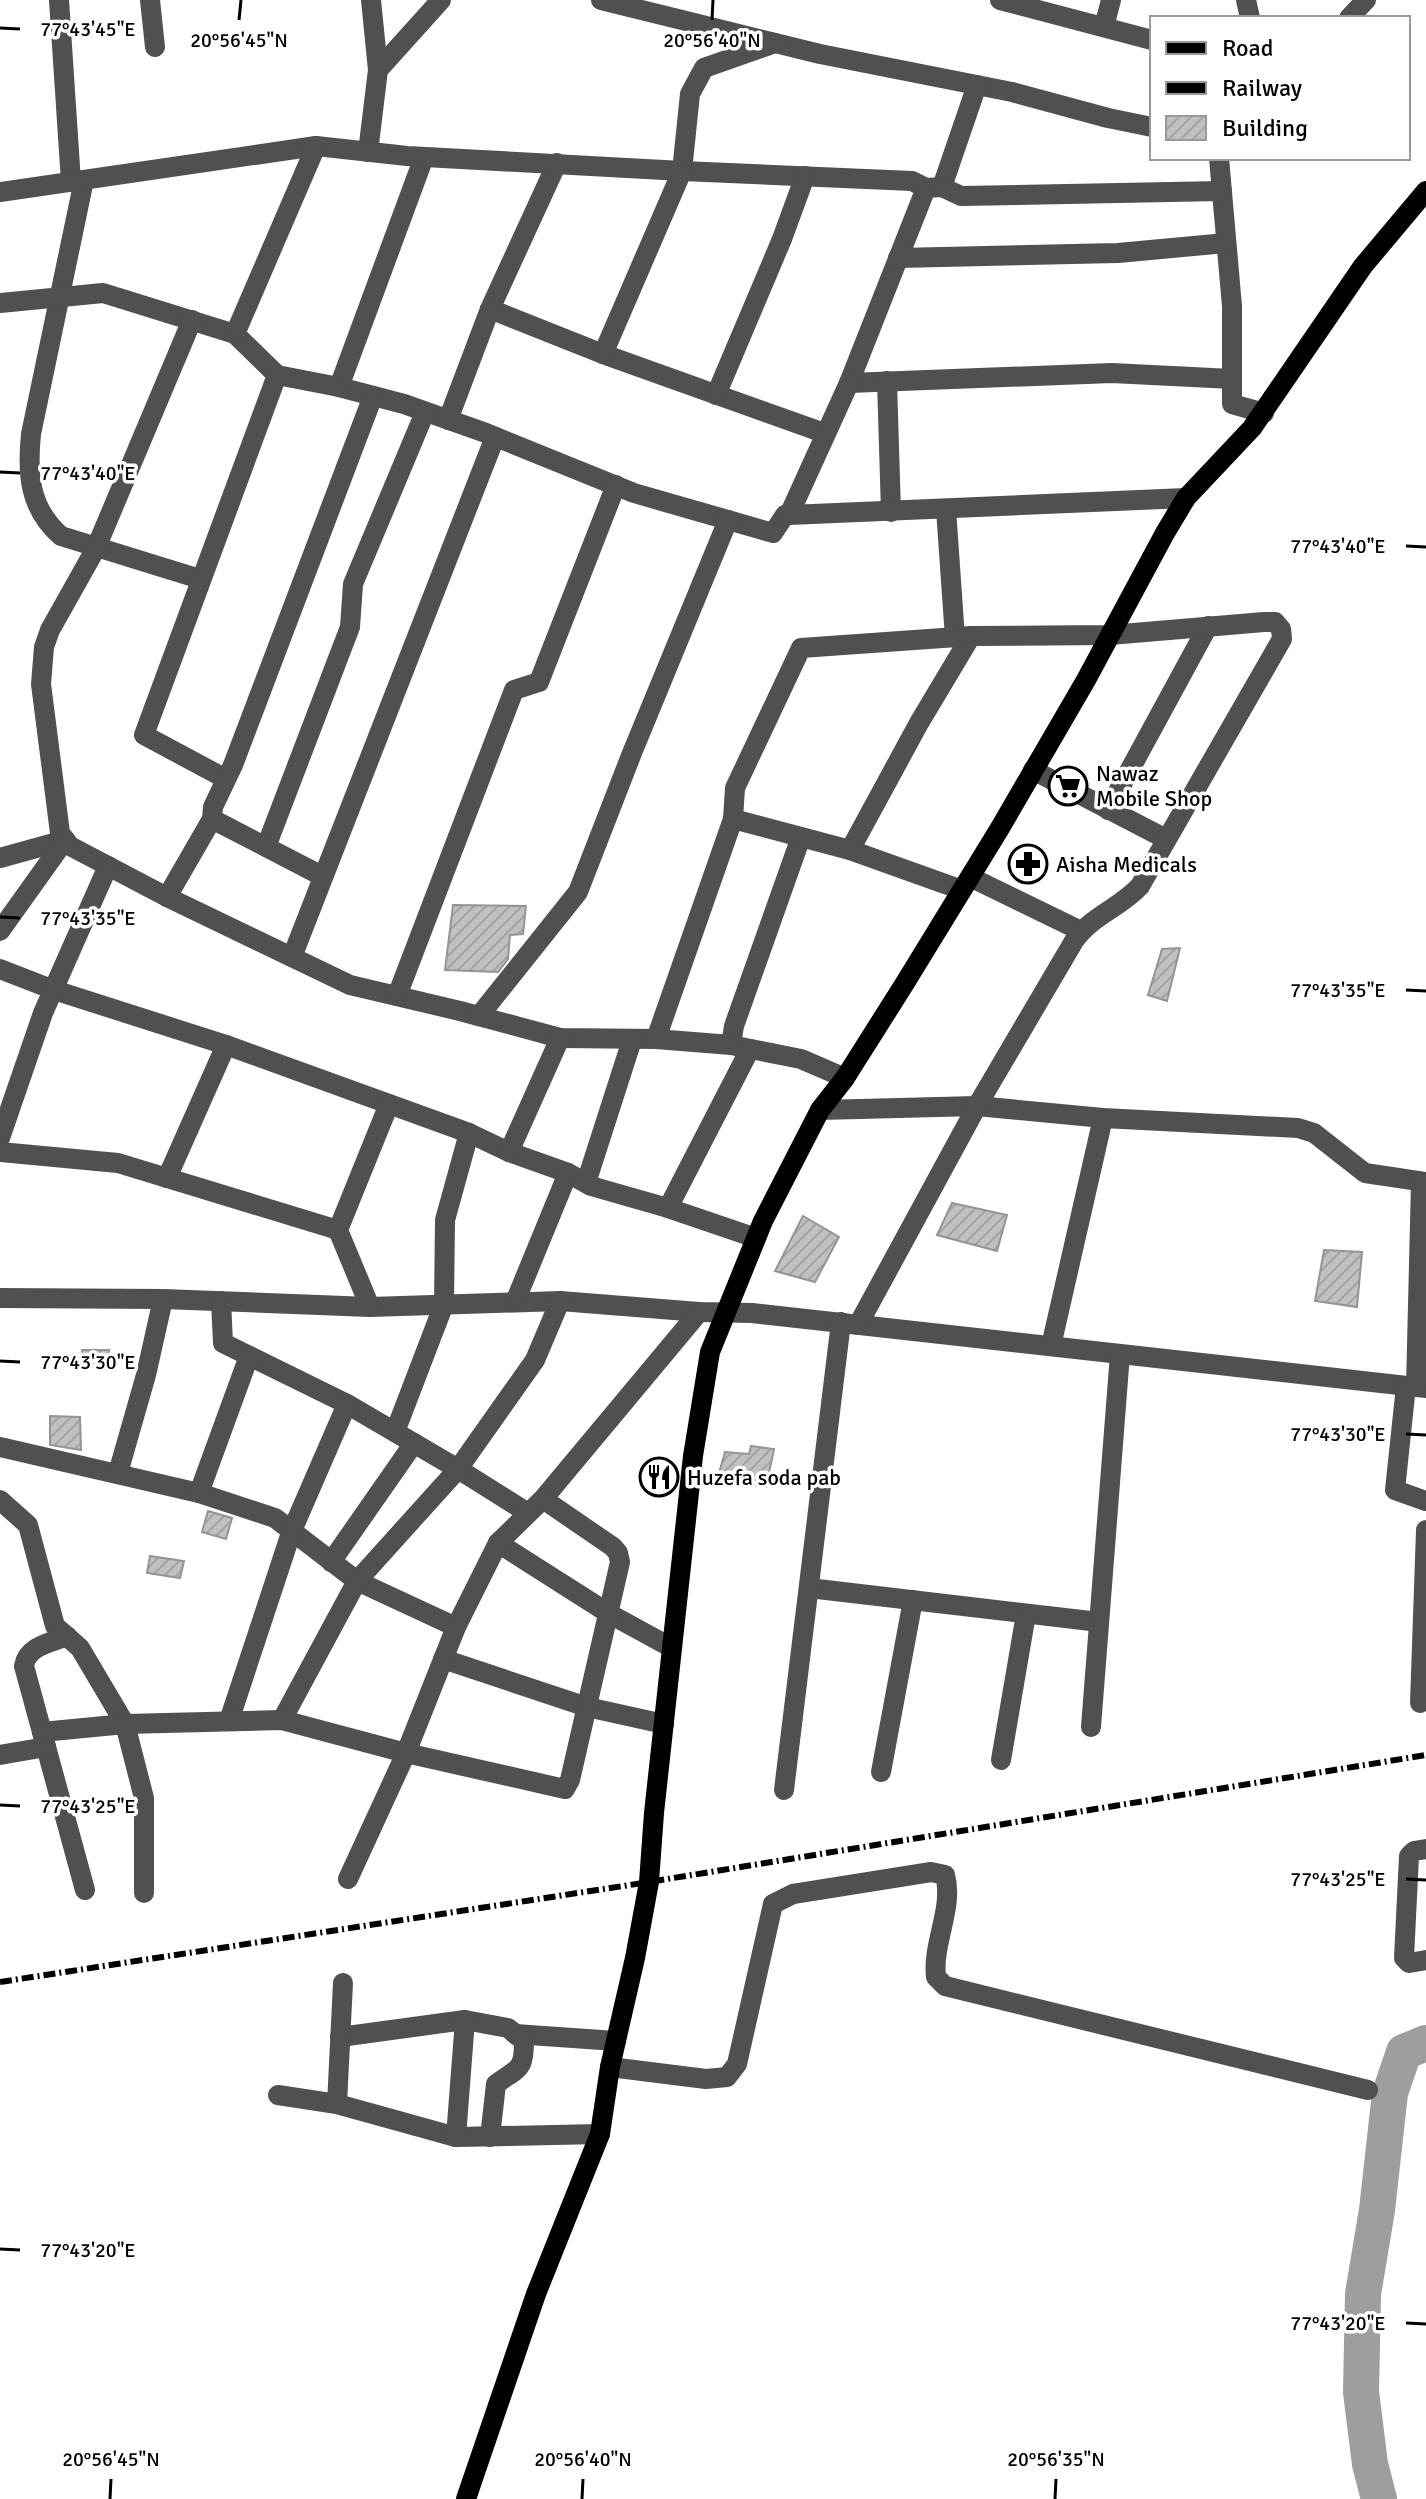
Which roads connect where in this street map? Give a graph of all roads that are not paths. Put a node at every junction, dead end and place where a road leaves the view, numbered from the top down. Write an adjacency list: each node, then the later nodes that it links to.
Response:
1 (59, 0): 25 (street)
2 (150, 0): 14 (street)
3 (371, 0): 15 (street)
4 (441, 0): 15 (street)
5 (601, 0): 13 (street)
6 (1000, 0): 9 (street)
7 (1111, 0): 11 (street)
8 (1366, 0): 10 (street)
9 (1033, 4): 11 (street)
10 (1351, 16)
11 (1104, 27): 12 (street)
12 (1150, 39)
13 (775, 43): 16 (street); 23 (street)
14 (155, 47)
15 (378, 70): 19 (street)
16 (977, 85): 17 (street); 26 (street)
17 (1150, 127)
18 (316, 146): 19 (street); 25 (street); 36 (street)
19 (368, 152): 20 (street)
20 (424, 157): 22 (street); 42 (street)
21 (1219, 160): 27 (street)
22 (557, 163): 23 (street); 34 (street)
23 (682, 171): 24 (street); 37 (street)
24 (805, 176): 26 (street); 43 (street)
25 (78, 181): 29 (street); 32 (street)
26 (934, 187): 27 (street); 31 (street)
27 (1222, 191): 30 (street)
28 (1426, 191): 46 (main road)
29 (0, 192)
30 (1226, 243): 31 (street); 39 (street)
31 (898, 258): 41 (street)
32 (59, 297): 33 (street); 35 (street); 56 (street)
33 (0, 303)
34 (490, 309): 37 (street); 47 (street)
35 (192, 320): 36 (street); 56 (street)
36 (235, 334): 38 (street)
37 (603, 354): 43 (street)
38 (277, 375): 42 (street); 57 (street)
39 (1232, 379): 40 (street); 46 (street)
40 (887, 381): 41 (street); 53 (street)
41 (849, 383): 48 (street)
42 (339, 387): 44 (street)
43 (716, 395): 48 (street)
44 (373, 396): 45 (street); 62 (street)
45 (425, 412): 47 (street); 69 (street)
46 (1264, 413): 51 (main road)
47 (448, 420): 49 (street)
48 (824, 433): 54 (street)
49 (495, 437): 50 (street); 73 (street)
50 (616, 485): 55 (street); 81 (street)
51 (1186, 498): 52 (street); 59 (main road)
52 (946, 509): 53 (street); 60 (street)
53 (891, 512): 54 (street)
54 (789, 515): 55 (street)
55 (728, 520): 82 (street)
56 (96, 548): 57 (street); 68 (street)
57 (200, 579): 62 (street)
58 (1208, 626): 59 (street); 63 (street); 67 (street)
59 (1110, 635): 60 (street); 61 (main road)
60 (963, 637): 65 (street); 70 (street)
61 (1033, 770): 63 (street); 74 (main road)
62 (226, 779): 64 (street)
63 (1108, 810): 67 (street)
64 (212, 819): 69 (street); 75 (street)
65 (733, 819): 66 (street); 84 (street)
66 (801, 837): 70 (street); 87 (street)
67 (1166, 839): 77 (street)
68 (65, 840): 71 (street); 72 (street); 76 (street)
69 (266, 847): 73 (street)
70 (850, 850): 74 (street)
71 (0, 858)
72 (108, 866): 75 (street); 80 (street)
73 (322, 876): 78 (street)
74 (966, 883): 77 (street); 88 (main road)
75 (167, 897): 78 (street)
76 (0, 931)
77 (1081, 931): 90 (street)
78 (292, 957): 81 (street)
79 (0, 969): 80 (street)
80 (54, 990): 86 (street); 94 (street)
81 (397, 996): 82 (street)
82 (479, 1016): 83 (street)
83 (560, 1038): 85 (street); 96 (street)
84 (656, 1039): 85 (street); 87 (street)
85 (632, 1040): 100 (street)
86 (226, 1045): 89 (street); 98 (street)
87 (740, 1047): 88 (street); 101 (street)
88 (845, 1078): 91 (main road)
89 (389, 1104): 93 (street); 102 (street)
90 (977, 1106): 91 (street); 92 (street); 113 (street)
91 (820, 1110): 103 (main road)
92 (1103, 1118): 99 (street); 114 (street)
93 (469, 1133): 96 (street); 109 (street)
94 (0, 1138)
95 (0, 1152): 98 (street)
96 (509, 1152): 97 (street)
97 (568, 1173): 100 (street); 108 (street)
98 (167, 1178): 102 (street)
99 (1424, 1182): 117 (street)
100 (586, 1183): 101 (street)
101 (668, 1208): 103 (street)
102 (338, 1230): 110 (street)
103 (756, 1238): 112 (main road)
104 (0, 1298): 105 (street)
105 (163, 1299): 106 (street); 123 (street)
106 (221, 1301): 110 (street); 116 (street)
107 (560, 1301): 108 (street); 111 (street); 122 (street)
108 (515, 1302): 109 (street)
109 (444, 1304): 110 (street); 119 (street)
110 (370, 1307)
111 (699, 1312): 112 (street); 125 (street)
112 (726, 1312): 113 (street); 141 (main road)
113 (850, 1323): 114 (street); 134 (street)
114 (1051, 1346): 115 (street)
115 (1120, 1354): 117 (street); 138 (street)
116 (249, 1356): 118 (street); 124 (street)
117 (1416, 1387): 127 (street)
118 (347, 1404): 119 (street); 130 (street)
119 (395, 1432): 120 (street)
120 (414, 1443): 122 (street); 132 (street)
121 (0, 1447): 123 (street)
122 (458, 1469): 128 (street); 133 (street)
123 (118, 1473): 124 (street)
124 (199, 1493): 130 (street)
125 (543, 1499): 128 (street); 136 (street)
126 (0, 1500): 140 (street)
127 (1426, 1501)
128 (528, 1513): 131 (street)
129 (1426, 1530): 142 (street)
130 (291, 1533): 132 (street); 147 (street)
131 (498, 1543): 136 (street); 139 (street)
132 (331, 1562): 133 (street)
133 (357, 1581): 139 (street); 146 (street)
134 (809, 1588): 135 (street); 156 (street)
135 (913, 1600): 137 (street); 155 (street)
136 (608, 1613): 141 (street); 145 (street)
137 (1026, 1614): 138 (street); 154 (street)
138 (1099, 1622): 150 (street)
139 (456, 1627): 143 (street)
140 (67, 1636): 148 (street); 151 (street)
141 (672, 1648): 149 (main road)
142 (1424, 1657): 144 (street)
143 (443, 1659): 145 (street); 152 (street)
144 (1420, 1703)
145 (587, 1707): 149 (street); 152 (street)
146 (282, 1720): 147 (street); 152 (street)
147 (229, 1721): 148 (street)
148 (125, 1724): 151 (street); 161 (street)
149 (664, 1724): 169 (main road)
150 (1091, 1727)
151 (44, 1739): 153 (street); 159 (street)
152 (406, 1753): 158 (street)
153 (0, 1755)
154 (1001, 1760)
155 (881, 1772)
156 (784, 1790)
157 (1426, 1849): 160 (street)
158 (348, 1879)
159 (85, 1890)
160 (1417, 1891): 163 (street)
161 (144, 1893)
162 (1426, 1933): 163 (street)
163 (1405, 1937): 164 (street)
164 (1426, 1960)
165 (343, 1983): 168 (street)
166 (465, 2020): 167 (street); 168 (street); 175 (street)
167 (515, 2034): 169 (street); 176 (street)
168 (340, 2037): 173 (street)
169 (616, 2041): 170 (main road)
170 (610, 2067): 171 (street); 174 (main road)
171 (1368, 2090)
172 (278, 2095): 173 (street)
173 (337, 2104): 175 (street)
174 (600, 2134): 176 (street); 177 (main road)
175 (456, 2137): 176 (street)
176 (490, 2137)
177 (466, 2499)

